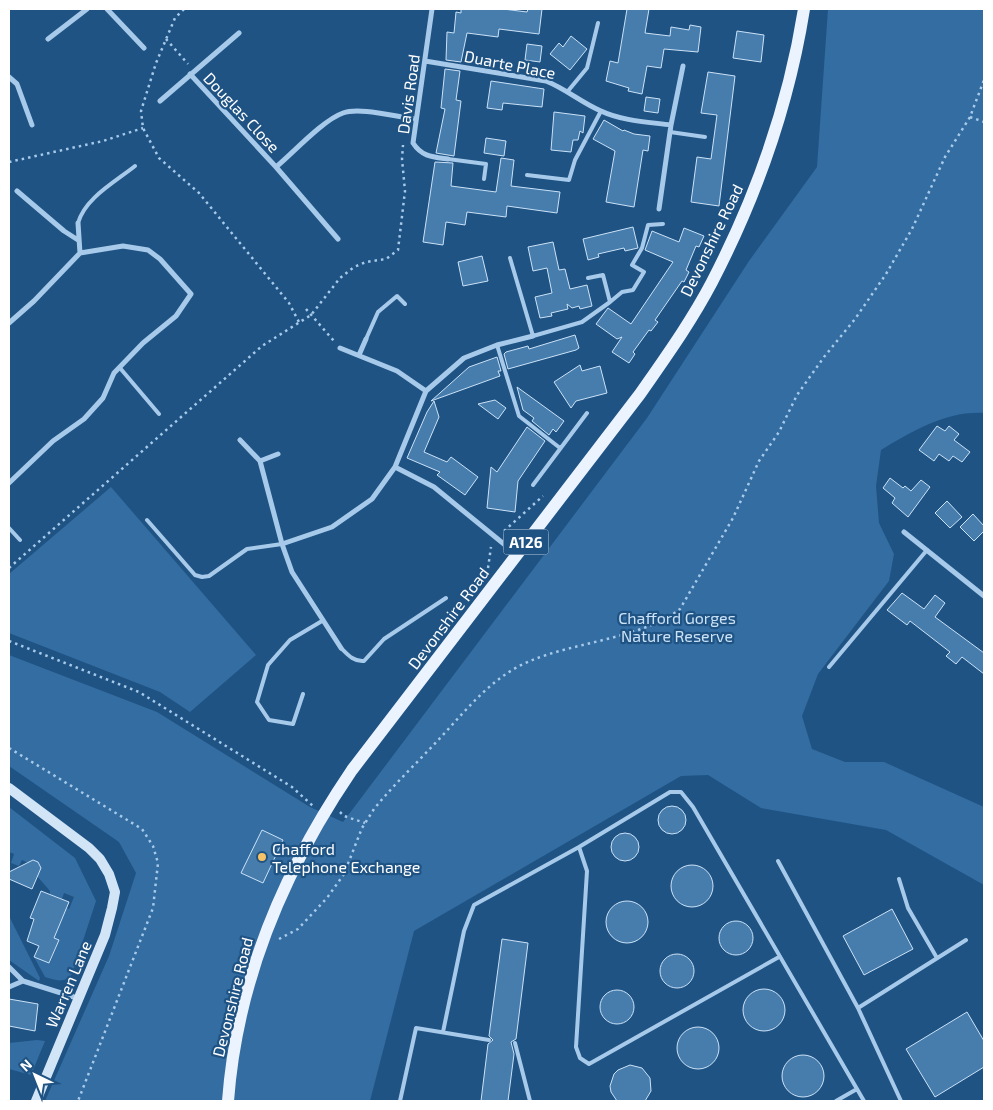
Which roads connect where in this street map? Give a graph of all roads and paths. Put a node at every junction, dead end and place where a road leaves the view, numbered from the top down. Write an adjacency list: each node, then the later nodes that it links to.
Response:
1 (87, 9): 9 (street)
2 (106, 9): 10 (street)
3 (184, 9): 8 (path)
4 (432, 9): 11 (street, Davis Road)
5 (804, 9): 73 (main road, Devonshire Road / A126)
6 (598, 23): 16 (lane)
7 (239, 33): 13 (street, Douglas Close)
8 (166, 39): 13 (path); 24 (path)
9 (48, 40)
10 (144, 48)
11 (425, 61): 16 (street, Duarte Place); 20 (street, Davis Road)
12 (683, 66): 23 (street)
13 (192, 72): 17 (street, Douglas Close); 31 (street, Douglas Close)
14 (9, 76): 22 (street)
15 (984, 80): 19 (path)
16 (568, 91): 18 (street, Duarte Place)
17 (160, 101)
18 (601, 111): 23 (street, Duarte Place); 32 (lane)
19 (970, 117): 21 (path); 85 (path)
20 (416, 119): 28 (street, Davis Road); 31 (street, Douglas Close)
21 (984, 122)
22 (32, 125)
23 (671, 125): 25 (street)
24 (143, 128): 29 (path); 48 (path)
25 (670, 132): 26 (lane); 35 (street)
26 (705, 137)
27 (403, 143): 46 (path)
28 (448, 159): 33 (lane)
29 (9, 162)
30 (135, 166): 36 (lane)
31 (276, 167): 38 (street, Douglas Close)
32 (527, 175)
33 (484, 179)
34 (17, 191): 39 (street)
35 (659, 209)
36 (78, 223): 39 (street)
37 (663, 224): 43 (lane)
38 (338, 239)
39 (78, 240): 40 (street)
40 (80, 253): 47 (street); 54 (street)
41 (510, 258): 49 (lane)
42 (588, 278): 43 (lane)
43 (610, 302): 49 (lane)
44 (405, 304): 50 (lane)
45 (306, 309): 46 (path)
46 (311, 315): 48 (path); 52 (path)
47 (9, 322)
48 (300, 324): 74 (path)
49 (533, 336): 51 (street)
50 (366, 339): 53 (street)
51 (497, 345): 55 (street); 59 (lane)
52 (340, 348): 53 (street)
53 (359, 355): 55 (street)
54 (120, 368): 57 (lane); 63 (street)
55 (426, 391): 62 (street)
56 (587, 413): 59 (lane)
57 (159, 414)
58 (240, 440): 61 (street)
59 (560, 448): 64 (lane)
60 (278, 454): 61 (street)
61 (260, 461): 71 (street)
62 (395, 467): 71 (street); 73 (street)
63 (9, 483)
64 (533, 484)
65 (544, 495): 68 (path)
66 (147, 520): 71 (lane)
67 (9, 528): 70 (lane)
68 (505, 528)
69 (904, 532): 72 (street)
70 (20, 540)
71 (282, 544): 77 (street)
72 (926, 550): 75 (street); 80 (lane)
73 (516, 555): 103 (main road, Devonshire Road / A126)
74 (9, 568)
75 (984, 596)
76 (446, 598): 79 (lane)
77 (322, 621): 79 (street); 81 (lane)
78 (9, 641): 83 (path)
79 (341, 648)
80 (829, 667)
81 (303, 694)
82 (9, 788): 96 (street, Warren Lane)
83 (314, 807)
84 (344, 816): 85 (path)
85 (366, 823): 89 (path)
86 (579, 846): 91 (lane); 91 (lane); 98 (lane)
87 (778, 860): 97 (lane)
88 (899, 879): 92 (lane)
89 (298, 929)
90 (966, 940): 92 (lane)
91 (779, 957): 101 (lane)
92 (937, 958): 97 (lane)
93 (9, 967): 94 (street)
94 (22, 981): 95 (street); 96 (street)
95 (9, 987)
96 (77, 998): 102 (street, Warren Lane)
97 (858, 1008): 108 (lane)
98 (443, 1032): 99 (lane); 104 (lane)
99 (489, 1040)
100 (515, 1043): 105 (lane)
101 (857, 1089): 106 (lane); 107 (lane)
102 (36, 1101)
103 (228, 1101)
104 (400, 1101)
105 (530, 1101)
106 (836, 1101)
107 (864, 1101)
108 (901, 1101)

